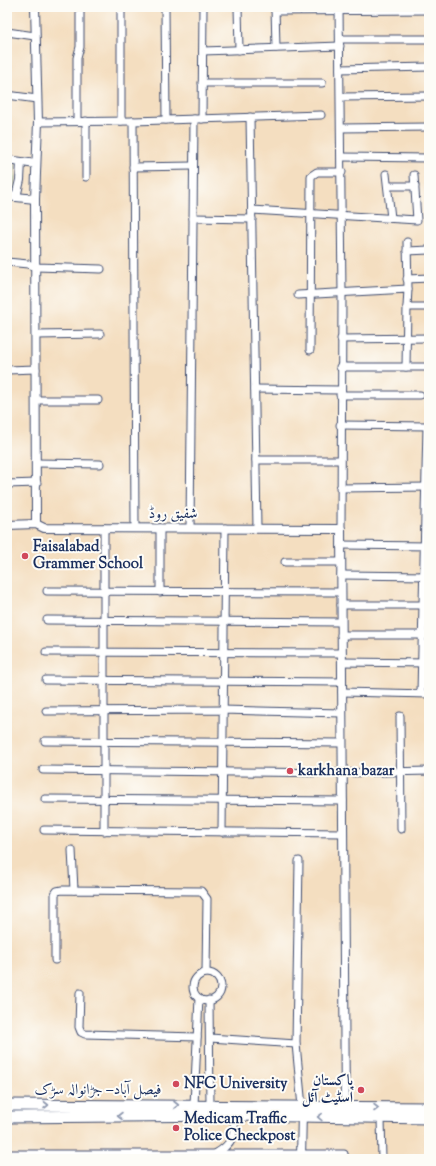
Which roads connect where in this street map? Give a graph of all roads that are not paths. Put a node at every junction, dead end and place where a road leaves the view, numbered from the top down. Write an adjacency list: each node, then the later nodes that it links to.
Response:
1 (35, 7): 11 (street)
2 (80, 7): 30 (street)
3 (121, 7): 32 (street)
4 (166, 7): 29 (street)
5 (203, 7): 16 (street)
6 (238, 7): 15 (street)
7 (275, 9): 8 (street); 14 (street)
8 (339, 9): 9 (street); 13 (street)
9 (429, 10)
10 (7, 32): 11 (street)
11 (35, 36): 24 (street)
12 (429, 39): 13 (street)
13 (340, 43): 14 (street); 18 (street)
14 (276, 48): 15 (street)
15 (239, 50): 16 (street)
16 (203, 51): 19 (street)
17 (429, 68): 18 (street)
18 (340, 69): 23 (street)
19 (202, 83): 20 (street); 28 (street)
20 (322, 83)
21 (7, 95): 24 (street)
22 (429, 96): 23 (street)
23 (341, 97): 36 (street)
24 (37, 99): 34 (street)
25 (321, 115): 26 (street)
26 (250, 117): 28 (street); 53 (street)
27 (194, 119): 28 (street); 29 (street); 42 (street)
28 (202, 119)
29 (166, 120): 33 (street)
30 (77, 121): 31 (street); 34 (street)
31 (86, 121): 32 (street); 47 (street)
32 (121, 121): 33 (street)
33 (133, 121): 43 (street)
34 (38, 122): 41 (street)
35 (429, 127): 36 (street)
36 (341, 128): 37 (street)
37 (342, 157): 38 (street); 44 (street)
38 (429, 158)
39 (7, 160): 40 (street)
40 (21, 162): 41 (street); 51 (street)
41 (36, 164): 52 (street)
42 (193, 166): 43 (street); 56 (street)
43 (133, 167): 102 (street)
44 (342, 172): 54 (street); 55 (street)
45 (386, 174): 48 (street)
46 (414, 175): 49 (street)
47 (86, 177)
48 (388, 186): 49 (street); 57 (street)
49 (415, 186): 57 (street)
50 (7, 196): 51 (street)
51 (16, 197): 52 (street)
52 (35, 199): 63 (street)
53 (252, 210): 54 (street); 58 (street)
54 (311, 214): 55 (street); 68 (street)
55 (342, 216): 57 (street); 69 (street)
56 (193, 218): 58 (street); 104 (street)
57 (390, 218)
58 (252, 219): 84 (street)
59 (406, 242): 61 (street)
60 (429, 250): 61 (street)
61 (407, 251): 66 (street)
62 (7, 262): 63 (street)
63 (36, 267): 64 (street); 74 (street)
64 (101, 270)
65 (429, 278): 66 (street)
66 (407, 279): 67 (street)
67 (408, 289): 69 (street); 71 (street)
68 (312, 294): 69 (street); 70 (street); 78 (street)
69 (342, 294): 77 (street)
70 (298, 295)
71 (407, 307): 72 (street); 75 (street)
72 (429, 307)
73 (100, 334): 74 (street)
74 (36, 335): 82 (street)
75 (406, 338): 76 (street); 77 (street); 80 (street)
76 (429, 338)
77 (342, 339): 79 (street)
78 (310, 350)
79 (340, 367): 80 (street); 85 (street)
80 (406, 367): 81 (street)
81 (429, 367)
82 (36, 369): 83 (street); 87 (street)
83 (7, 370)
84 (255, 389): 85 (street); 91 (street)
85 (340, 392): 86 (street); 89 (street)
86 (420, 395)
87 (36, 400): 88 (street); 93 (street)
88 (98, 400)
89 (340, 425): 90 (street); 92 (street)
90 (428, 426): 97 (street)
91 (256, 460): 92 (street); 106 (street)
92 (340, 460): 98 (street)
93 (37, 463): 94 (street); 95 (street)
94 (100, 464)
95 (37, 483): 96 (street); 99 (street)
96 (7, 484)
97 (427, 487): 98 (street); 109 (street)
98 (340, 488): 107 (street)
99 (36, 524): 100 (street, شفیق روڈ); 101 (street, شفیق روڈ)
100 (7, 525)
101 (104, 528): 102 (street, شفیق روڈ); 115 (street)
102 (135, 528): 103 (street, شفیق روڈ)
103 (160, 528): 104 (street, شفیق روڈ); 116 (street)
104 (190, 528): 105 (street, شفیق روڈ)
105 (225, 528): 106 (street, شفیق روڈ); 117 (street)
106 (257, 528): 107 (street, شفیق روڈ)
107 (340, 529): 108 (street)
108 (341, 545): 109 (street); 111 (street)
109 (426, 546): 113 (street)
110 (285, 562): 111 (street)
111 (341, 562): 112 (street)
112 (341, 575): 113 (street); 118 (street)
113 (426, 576): 120 (street)
114 (47, 591): 115 (street)
115 (104, 591): 116 (street); 122 (street)
116 (160, 592): 117 (street)
117 (224, 592): 118 (street); 123 (street)
118 (341, 592): 119 (street)
119 (341, 605): 120 (street); 124 (street)
120 (426, 605): 126 (street)
121 (47, 620): 122 (street)
122 (104, 621): 123 (street); 128 (street)
123 (224, 621): 124 (street); 129 (street)
124 (341, 622): 125 (street)
125 (341, 635): 126 (street); 130 (street)
126 (425, 635): 132 (street)
127 (46, 652): 128 (street)
128 (104, 652): 129 (street); 135 (street)
129 (223, 652): 130 (street); 136 (street)
130 (342, 653): 131 (street)
131 (342, 662): 132 (street); 137 (street)
132 (421, 663): 133 (street); 139 (street)
133 (429, 663)
134 (46, 680): 135 (street)
135 (104, 680): 136 (street); 143 (street)
136 (223, 681): 137 (street); 141 (street)
137 (342, 682): 138 (street)
138 (342, 692): 139 (street); 144 (street)
139 (420, 694): 140 (street)
140 (429, 694)
141 (222, 710): 143 (street); 144 (street); 148 (street)
142 (46, 712): 143 (street)
143 (104, 712): 147 (street)
144 (342, 713): 149 (street)
145 (400, 716): 152 (street)
146 (45, 741): 147 (street)
147 (104, 741): 148 (street); 151 (street)
148 (223, 742): 149 (street); 154 (street)
149 (342, 743): 155 (street)
150 (44, 770): 151 (street)
151 (104, 771): 154 (street); 157 (street)
152 (401, 771): 153 (street); 155 (street); 160 (street)
153 (429, 771)
154 (222, 772): 155 (street); 158 (street)
155 (343, 773): 159 (street)
156 (45, 799): 157 (street)
157 (104, 800): 158 (street); 162 (street)
158 (222, 800): 159 (street); 163 (street)
159 (343, 801): 164 (street)
160 (401, 829)
161 (44, 830): 162 (street)
162 (104, 831): 163 (street)
163 (222, 832): 164 (street)
164 (343, 833): 181 (street)
165 (72, 850): 167 (street)
166 (299, 861): 175 (street)
167 (74, 890): 168 (street); 169 (street)
168 (54, 960)
169 (206, 973): 171 (street); 172 (street)
170 (80, 994): 173 (street)
171 (199, 998): 172 (street); 173 (street)
172 (209, 1000): 174 (street)
173 (197, 1037): 177 (street)
174 (210, 1038): 175 (street); 178 (street)
175 (296, 1044): 180 (street)
176 (7, 1105): 177 (main road, فیصل آباد– جڑانوالہ سڑک, one-way to 177)
177 (194, 1106): 178 (main road, فیصل آباد– جڑانوالہ سڑک)
178 (210, 1106): 180 (main road, فیصل آباد– جڑانوالہ سڑک)
179 (429, 1108): 181 (main road, فیصل آباد– جڑانوالہ سڑک, one-way to 179)
180 (302, 1111): 181 (main road, فیصل آباد– جڑانوالہ سڑک); 182 (main road, فیصل آباد– جڑانوالہ سڑک); 188 (street)
181 (345, 1113): 185 (main road, فیصل آباد– جڑانوالہ سڑک)
182 (235, 1115): 183 (main road, فیصل آباد– جڑانوالہ سڑک, one-way to 183); 187 (street)
183 (7, 1117)
184 (429, 1118): 185 (main road, فیصل آباد– جڑانوالہ سڑک)
185 (381, 1119): 190 (street)
186 (7, 1154): 187 (street)
187 (215, 1154): 188 (street)
188 (301, 1157): 189 (street)
189 (345, 1159)
190 (382, 1159)

